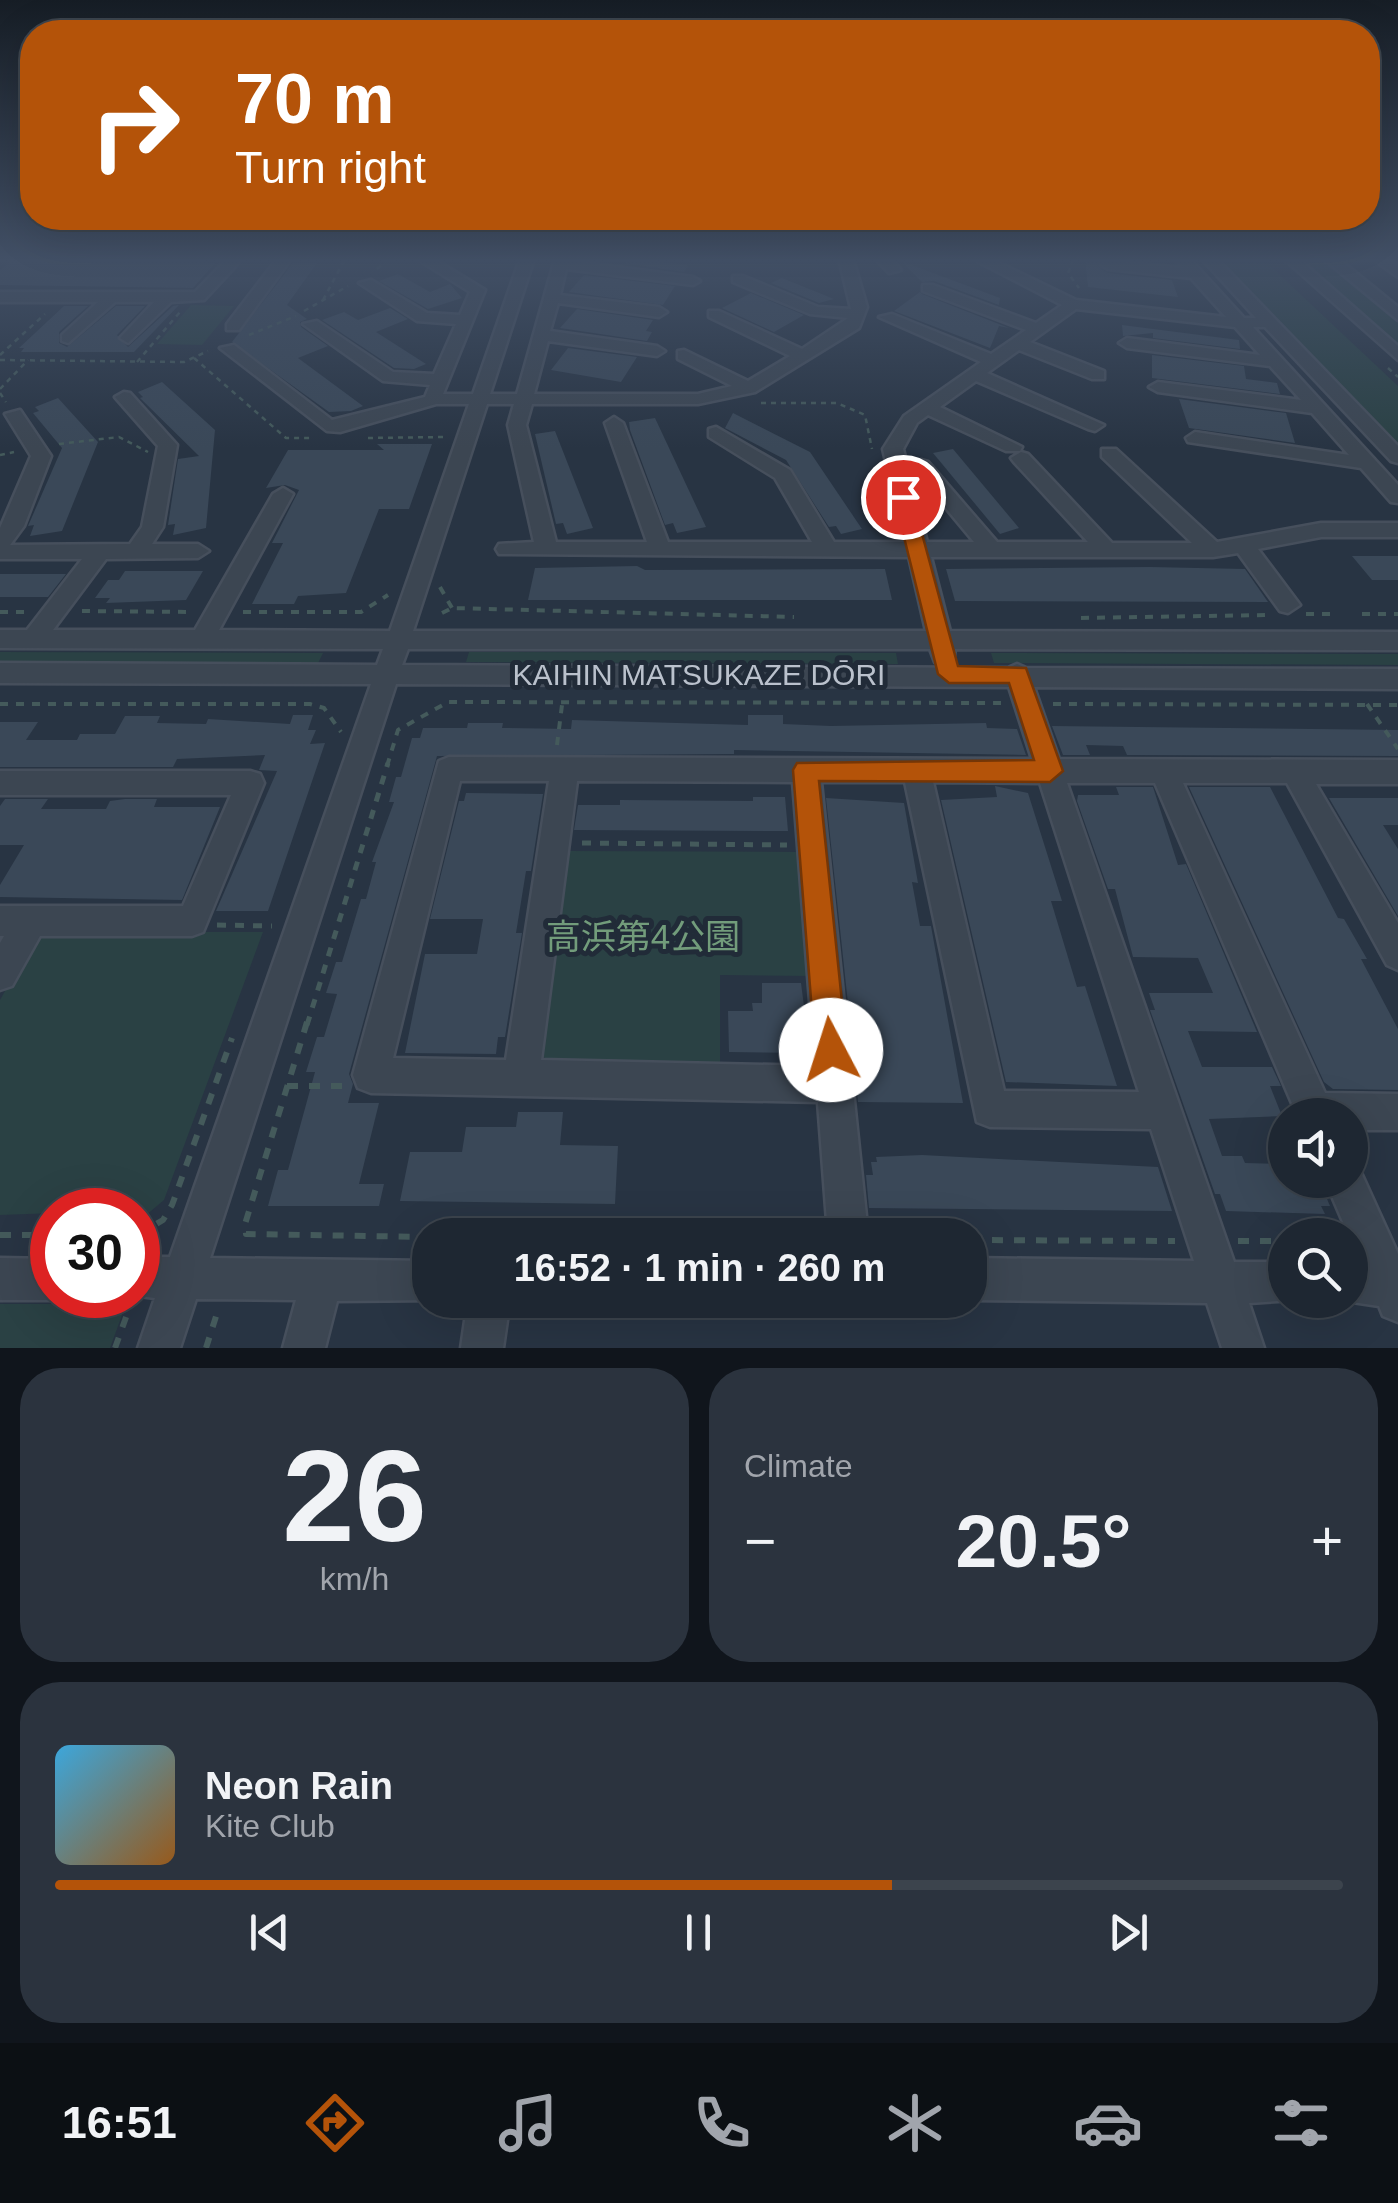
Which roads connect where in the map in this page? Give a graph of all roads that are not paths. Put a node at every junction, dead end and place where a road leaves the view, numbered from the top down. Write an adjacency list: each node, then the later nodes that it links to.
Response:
1 (85, 322): 19 (street)
2 (144, 322): 20 (street)
3 (241, 322): 37 (street)
4 (464, 322): 32 (street)
5 (505, 322): 38 (street)
6 (546, 322): 18 (street)
7 (731, 322): 26 (street)
8 (852, 322): 26 (street)
9 (899, 322): 27 (street)
10 (1019, 322): 17 (street)
11 (1047, 322): 17 (street)
12 (1233, 322): 15 (street)
13 (1271, 322): 15 (street); 48 (street)
14 (1361, 322): 25 (street)
15 (1240, 323): 28 (street)
16 (312, 324): 32 (street)
17 (1038, 329): 22 (street)
18 (542, 335): 23 (street); 31 (street)
19 (68, 338)
20 (128, 338)
21 (1127, 342): 28 (street)
22 (1018, 343): 27 (street); 30 (street)
23 (656, 351)
24 (684, 355): 35 (street)
25 (1398, 355)
26 (804, 356): 35 (street)
27 (993, 361): 29 (street)
28 (1275, 362): 41 (street)
29 (975, 374): 40 (street); 44 (street)
30 (1098, 375)
31 (531, 377): 34 (street); 39 (street)
32 (440, 380): 37 (street)
33 (1158, 387): 41 (street)
34 (604, 390)
35 (748, 396): 39 (street)
36 (124, 397): 67 (street)
37 (433, 398): 38 (street)
38 (480, 398): 39 (street); 72 (street)
39 (525, 398): 57 (street)
40 (928, 408): 60 (street); 62 (street)
41 (1316, 408): 49 (street)
42 (14, 414): 54 (street)
43 (614, 422): 58 (street)
44 (1096, 425)
45 (716, 433): 59 (street)
46 (1195, 438): 49 (street)
47 (1109, 454): 63 (street)
48 (1398, 458)
49 (1367, 463): 52 (street)
50 (920, 466): 61 (street)
51 (283, 494): 71 (street)
52 (1398, 497)
53 (1398, 530): 55 (street)
54 (0, 544)
55 (1243, 544): 63 (street); 68 (street)
56 (506, 549): 57 (street)
57 (546, 549): 58 (street)
58 (660, 549): 59 (street)
59 (826, 549): 60 (street)
60 (916, 549): 61 (street); 74 (street)
61 (990, 549): 62 (street)
62 (1107, 550): 63 (street)
63 (1213, 550)
64 (198, 551): 67 (street)
65 (0, 552): 66 (street)
66 (99, 552): 67 (street); 70 (street)
67 (136, 552)
68 (1287, 611)
69 (0, 639): 70 (street, KAIHIN MATSUKAZE DŌRI)
70 (33, 639): 71 (street, KAIHIN MATSUKAZE DŌRI)
71 (202, 640): 72 (street, KAIHIN MATSUKAZE DŌRI)
72 (398, 640): 74 (street, KAIHIN MATSUKAZE DŌRI); 76 (street)
73 (1398, 640): 74 (street, KAIHIN MATSUKAZE DŌRI)
74 (940, 641): 77 (street)
75 (0, 673): 76 (street, KAIHIN MATSUKAZE DŌRI)
76 (387, 674): 77 (street, KAIHIN MATSUKAZE DŌRI); 101 (street)
77 (949, 674): 79 (street, KAIHIN MATSUKAZE DŌRI)
78 (1398, 679): 79 (street, KAIHIN MATSUKAZE DŌRI)
79 (1016, 689): 83 (street)
80 (560, 769): 81 (street); 91 (street); 91 (street)
81 (806, 770): 82 (street); 92 (street)
82 (917, 771): 83 (street); 94 (street)
83 (1050, 771): 84 (street); 94 (street)
84 (1164, 772): 85 (street); 93 (street)
85 (1295, 772): 86 (street); 89 (street)
86 (1398, 772)
87 (0, 783): 88 (street)
88 (15, 921): 90 (street)
89 (1398, 954)
90 (0, 974)
91 (521, 1078): 92 (street)
92 (834, 1084): 98 (street)
93 (1308, 1098)
94 (1163, 1111): 99 (street)
95 (1368, 1112): 96 (street)
96 (1398, 1112)
97 (1352, 1198): 109 (street)
98 (846, 1218)
99 (1224, 1261): 100 (street); 102 (street); 114 (street)
100 (1268, 1276)
101 (183, 1277): 105 (street); 107 (street); 111 (street)
102 (987, 1278)
103 (30, 1279): 104 (street)
104 (0, 1280)
105 (321, 1282): 106 (street); 112 (street)
106 (412, 1282)
107 (160, 1284)
108 (1368, 1287): 109 (street)
109 (1396, 1291)
110 (486, 1318): 113 (street)
111 (159, 1348)
112 (304, 1348)
113 (482, 1348)
114 (1243, 1348)

